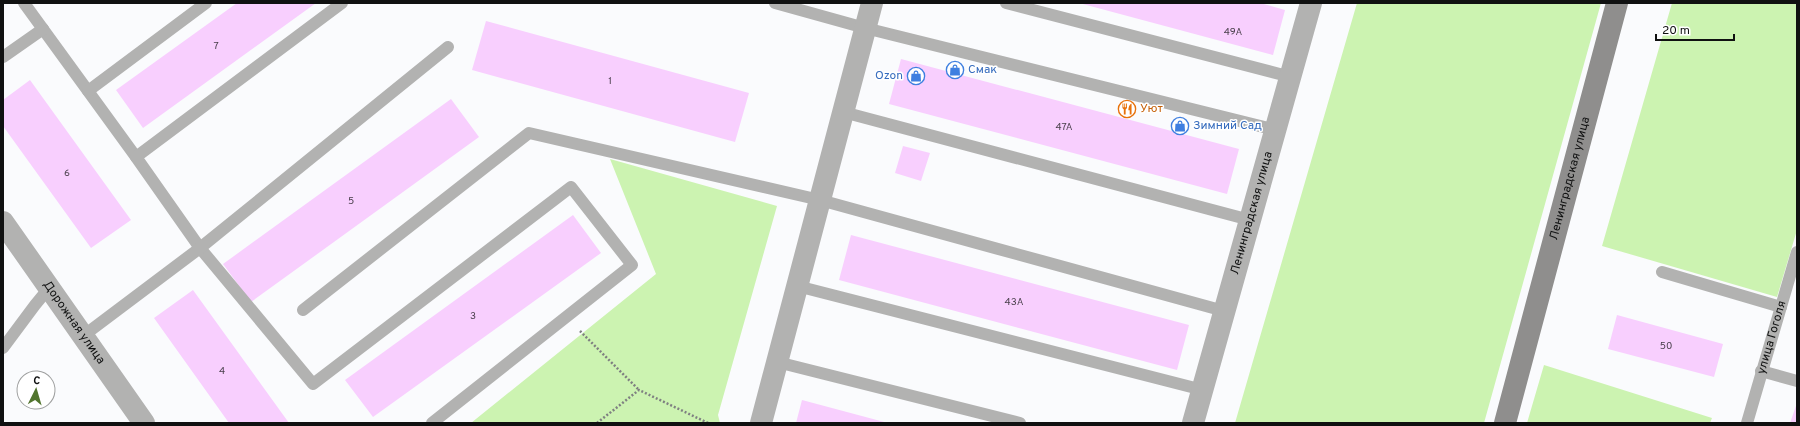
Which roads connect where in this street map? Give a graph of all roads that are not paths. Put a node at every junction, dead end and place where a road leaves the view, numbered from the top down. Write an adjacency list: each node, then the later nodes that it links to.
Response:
1 (24, 3): 10 (lane)
2 (206, 3): 14 (lane)
3 (342, 3): 17 (lane)
4 (775, 3): 9 (lane)
5 (872, 3): 9 (street)
6 (1006, 3): 13 (lane)
7 (1311, 3): 13 (street, Ленинградская улица)
8 (1617, 3): 41 (street, Ленинградская улица)
9 (865, 28): 15 (street); 16 (lane)
10 (43, 29): 12 (lane); 14 (lane)
11 (448, 48): 21 (lane)
12 (3, 57)
13 (1291, 77): 16 (street, Ленинградская улица)
14 (88, 91): 17 (lane)
15 (843, 112): 18 (street); 19 (lane)
16 (1276, 130): 19 (street, Ленинградская улица)
17 (136, 157): 21 (lane)
18 (820, 200): 25 (street); 28 (lane); 29 (lane)
19 (1250, 220): 29 (street, Ленинградская улица)
20 (3, 222): 26 (street, Дорожная улица)
21 (200, 248): 30 (lane); 37 (lane)
22 (1797, 252): 24 (lane, улица Гоголя)
23 (1662, 272): 27 (lane)
24 (1793, 278): 27 (lane, улица Гоголя)
25 (797, 286): 32 (street); 35 (lane)
26 (49, 288): 30 (street, Дорожная улица); 31 (lane)
27 (1781, 307): 33 (lane, улица Гоголя)
28 (303, 310)
29 (1224, 312): 35 (street, Ленинградская улица)
30 (83, 336): 36 (street, Дорожная улица)
31 (3, 348)
32 (777, 362): 38 (street); 39 (lane)
33 (1761, 371): 34 (lane); 42 (lane, улица Гоголя)
34 (1797, 381)
35 (1203, 390): 40 (street, Ленинградская улица)
36 (144, 423)
37 (432, 423)
38 (761, 423)
39 (1020, 423)
40 (1193, 423)
41 (1505, 423)
42 (1746, 423)

